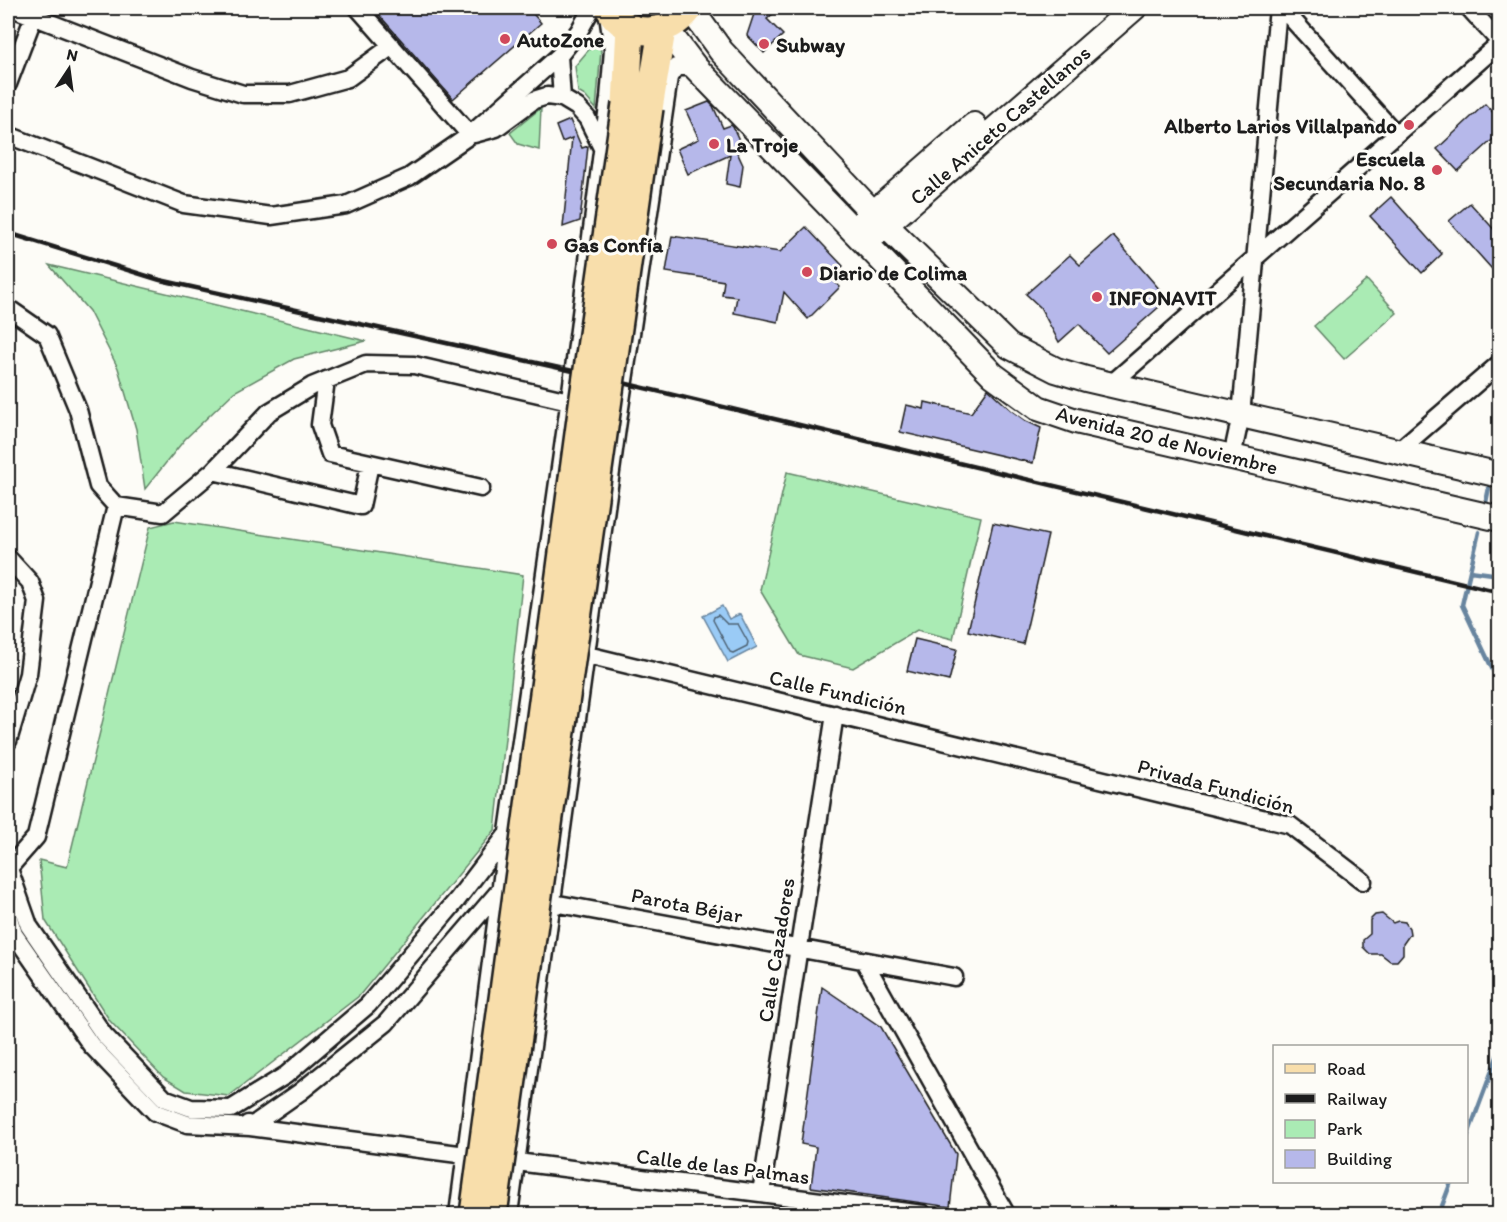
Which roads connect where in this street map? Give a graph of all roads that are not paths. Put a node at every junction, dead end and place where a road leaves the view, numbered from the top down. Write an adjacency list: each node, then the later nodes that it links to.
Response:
1 (12, 8): 10 (street)
2 (358, 8): 14 (street)
3 (592, 8): 15 (street)
4 (608, 8): 11 (main road); 23 (street)
5 (690, 8): 12 (main road); 24 (main road, Avenida 20 de Noviembre)
6 (1109, 8): 24 (main road, Calle Aniceto Castellanos)
7 (1134, 8): 24 (main road, Calle Aniceto Castellanos)
8 (1280, 8): 20 (street); 26 (street)
9 (1469, 8): 13 (street)
10 (35, 12): 14 (street); 17 (street)
11 (630, 27): 12 (main road); 19 (main road)
12 (664, 29): 16 (main road, Avenida 20 de Noviembre); 19 (main road)
13 (1500, 43): 20 (street)
14 (392, 46): 22 (street)
15 (559, 56): 18 (street); 22 (street)
16 (695, 68): 25 (main road, Avenida 20 de Noviembre); 29 (street)
17 (8, 84)
18 (562, 98): 22 (street); 23 (street)
19 (638, 106): 66 (main road, bridge); 67 (main road, bridge)
20 (1396, 134): 26 (street)
21 (8, 135): 22 (street)
22 (470, 135)
23 (602, 148): 28 (street)
24 (879, 219): 25 (main road, Calle Aniceto Castellanos); 32 (main road, Avenida 20 de Noviembre)
25 (859, 236): 37 (main road, Avenida 20 de Noviembre)
26 (1255, 257): 32 (street); 35 (street)
27 (8, 308): 42 (street)
28 (577, 333): 29 (street); 33 (street)
29 (630, 344): 34 (street)
30 (1500, 363): 36 (street)
31 (326, 380): 33 (street); 38 (street); 39 (street)
32 (1110, 385): 35 (main road, Avenida 20 de Noviembre)
33 (570, 396): 34 (street); 49 (street)
34 (622, 400): 45 (street)
35 (1241, 415): 36 (main road, Avenida 20 de Noviembre); 37 (street)
36 (1398, 452): 40 (main road, Avenida 20 de Noviembre)
37 (1232, 457): 43 (main road, Avenida 20 de Noviembre)
38 (370, 464): 39 (street); 41 (street)
39 (213, 471): 42 (street)
40 (1500, 475)
41 (481, 488)
42 (116, 506): 50 (street)
43 (1500, 519)
44 (8, 558): 47 (street)
45 (587, 655): 46 (street, Calle Fundición); 53 (street)
46 (835, 714): 48 (street, Calle Fundición); 55 (street, Calle Cazadores)
47 (8, 741)
48 (1078, 773): 51 (street, Privada Fundición)
49 (508, 832): 52 (street); 58 (street)
50 (8, 868): 60 (street)
51 (1363, 881)
52 (501, 889): 59 (street); 62 (street)
53 (553, 903): 55 (street, Parota Béjar); 63 (street)
54 (8, 915): 61 (street)
55 (799, 949): 56 (street, Parota Béjar); 64 (street, Calle Cazadores)
56 (864, 960): 57 (street, Parota Béjar); 70 (street)
57 (954, 977)
58 (368, 1005): 59 (street); 60 (street)
59 (386, 1023): 61 (street)
60 (231, 1110): 61 (street)
61 (250, 1127): 62 (street)
62 (466, 1155): 65 (street)
63 (517, 1162): 64 (street, Calle de las Palmas); 68 (street)
64 (761, 1193): 69 (street, Calle de las Palmas)
65 (459, 1215)
66 (474, 1215)
67 (493, 1215)
68 (509, 1215)
69 (923, 1215)
70 (1006, 1215)

